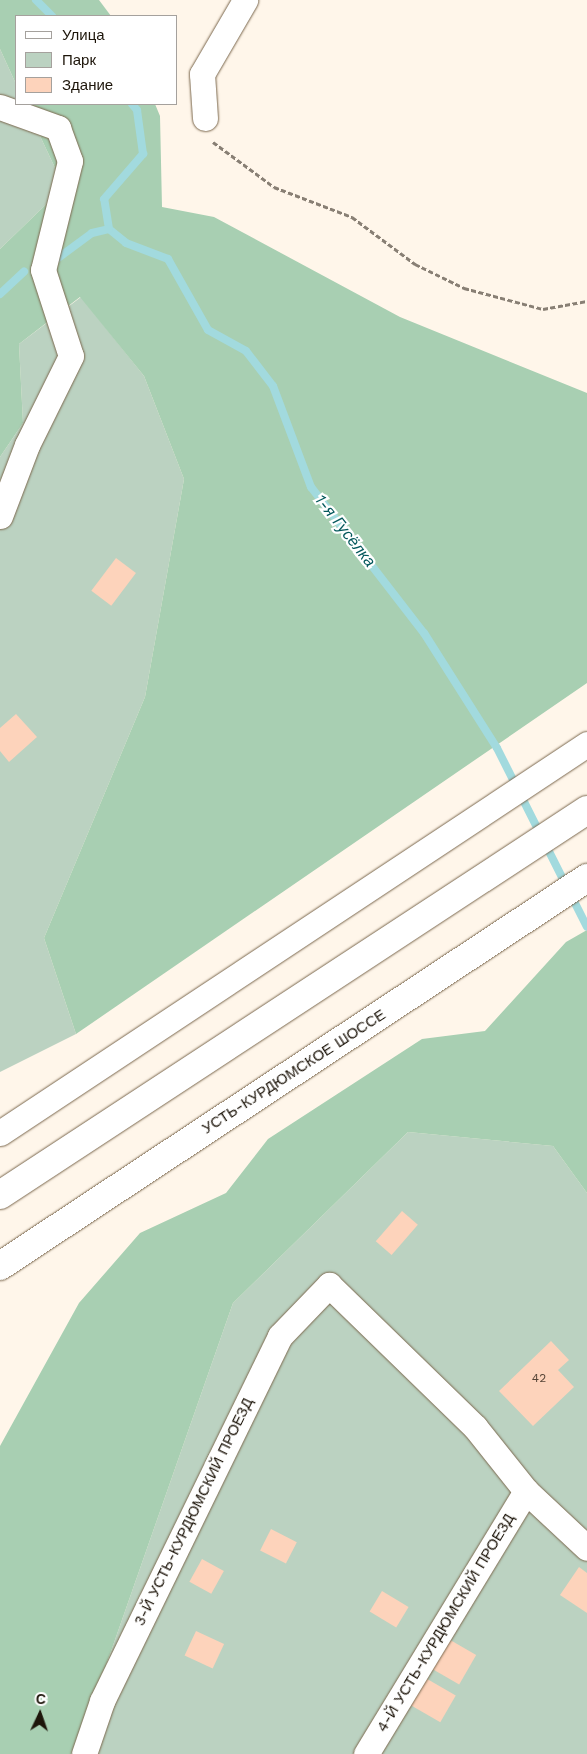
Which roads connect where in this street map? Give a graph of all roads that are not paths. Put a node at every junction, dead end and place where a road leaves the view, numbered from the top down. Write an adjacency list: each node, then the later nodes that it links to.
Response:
1 (245, 0): 3 (street)
2 (0, 107): 4 (street)
3 (205, 118)
4 (0, 516)
5 (579, 749): 8 (street)
6 (587, 810): 9 (main road)
7 (587, 878): 10 (main road, УСТЬ-КУРДЮМСКОЕ ШОССЕ)
8 (0, 1133)
9 (0, 1195)
10 (0, 1266)
11 (526, 1491): 12 (street); 13 (street, 3-Й УСТЬ-КУРДЮМСКИЙ ПРОЕЗД); 14 (street, 4-Й УСТЬ-КУРДЮМСКИЙ ПРОЕЗД)
12 (587, 1548)
13 (84, 1754)
14 (366, 1754)

